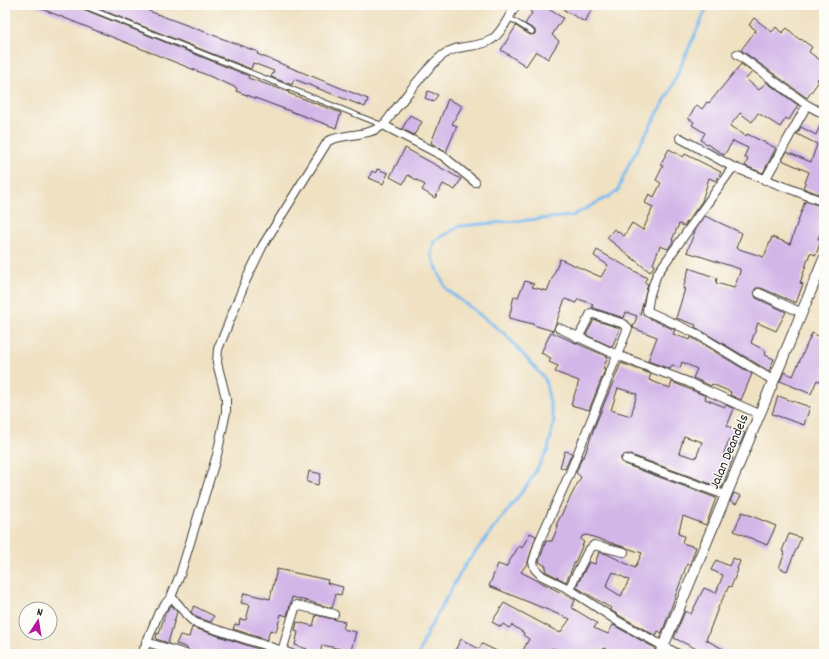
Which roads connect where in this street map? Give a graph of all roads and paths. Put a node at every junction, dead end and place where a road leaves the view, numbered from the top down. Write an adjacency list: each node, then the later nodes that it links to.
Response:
1 (81, 5): 8 (lane)
2 (516, 5): 3 (street)
3 (508, 17): 4 (lane); 8 (street)
4 (532, 32)
5 (737, 54): 6 (street)
6 (807, 105): 7 (street); 11 (street)
7 (824, 114)
8 (383, 125): 12 (street); 26 (street)
9 (680, 138): 10 (street)
10 (733, 167): 11 (street); 20 (street)
11 (766, 180): 13 (street)
12 (475, 182)
13 (824, 202)
14 (824, 259): 16 (street, Jalan Deandels)
15 (759, 293): 16 (street)
16 (802, 313): 20 (street, Jalan Deandels)
17 (559, 328): 18 (street)
18 (578, 338): 19 (street); 19 (street)
19 (617, 355): 21 (street); 25 (street)
20 (774, 381): 21 (street, Jalan Deandels)
21 (759, 414): 23 (street, Jalan Deandels)
22 (626, 459): 23 (street)
23 (724, 495): 29 (street, Jalan Deandels)
24 (624, 552): 25 (street)
25 (569, 590): 29 (street)
26 (171, 597): 28 (street); 30 (street)
27 (334, 614): 30 (street)
28 (146, 642): 31 (street); 32 (street)
29 (661, 650): 34 (street)
30 (282, 651): 33 (street)
31 (181, 653)
32 (142, 654)
33 (292, 654)
34 (678, 654)

